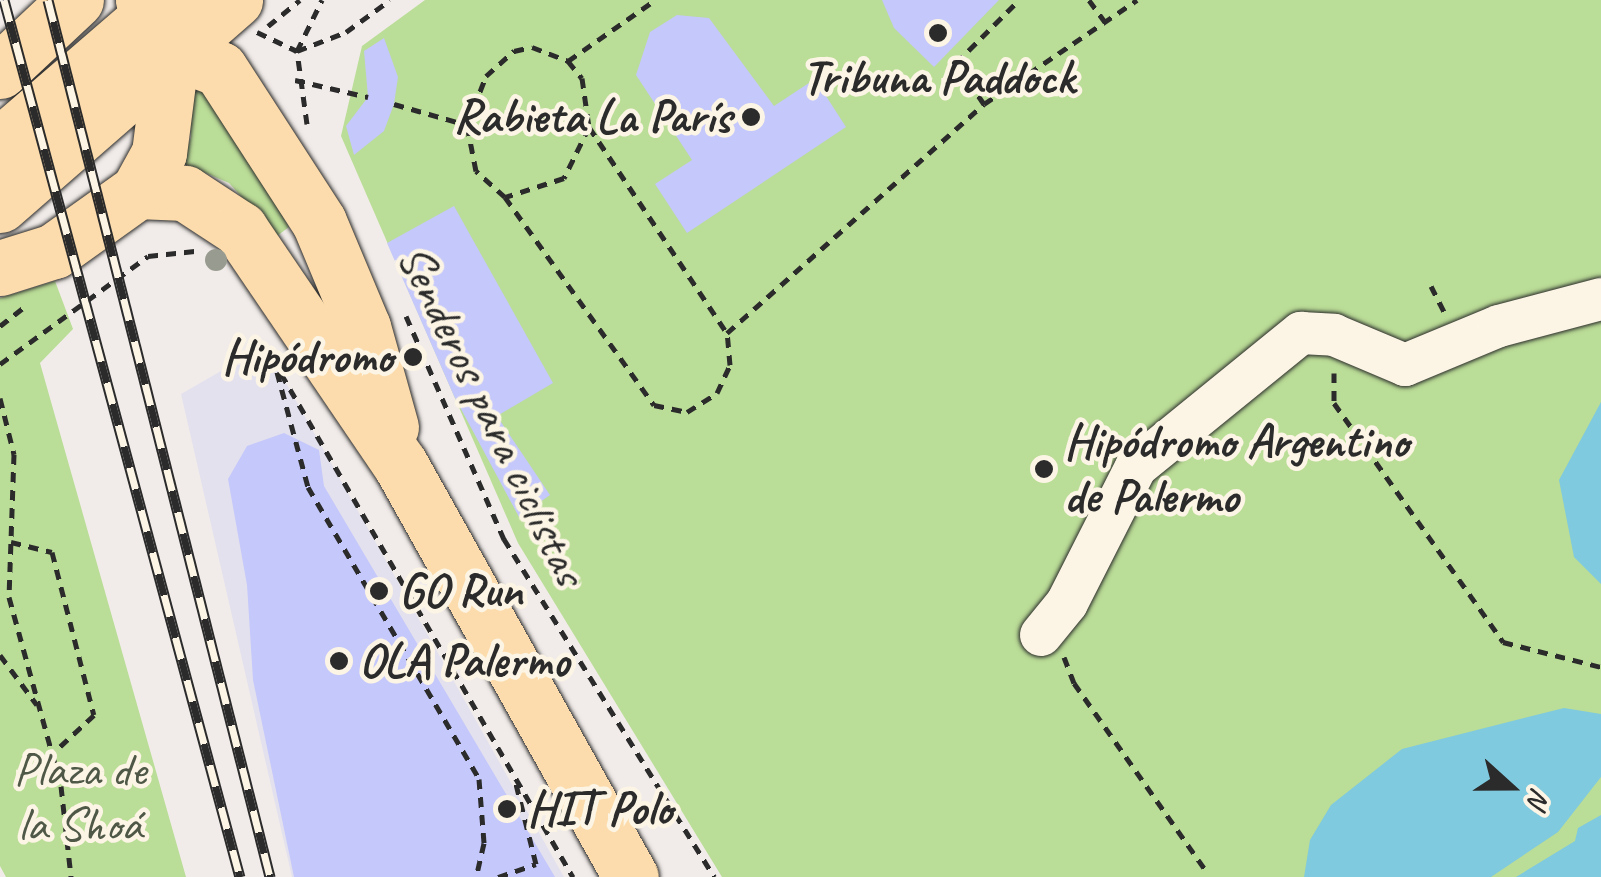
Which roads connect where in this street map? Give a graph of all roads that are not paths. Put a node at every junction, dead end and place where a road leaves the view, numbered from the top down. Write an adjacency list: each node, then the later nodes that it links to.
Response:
1 (76, 0): 4 (main road)
2 (158, 16): 3 (main road); 5 (main road); 6 (main road); 9 (main road)
3 (248, 19)
4 (0, 71)
5 (2, 185)
6 (138, 191): 7 (main road); 9 (main road)
7 (16, 284)
8 (1601, 299): 10 (lane)
9 (400, 464): 11 (main road)
10 (1046, 631)
11 (631, 877)

